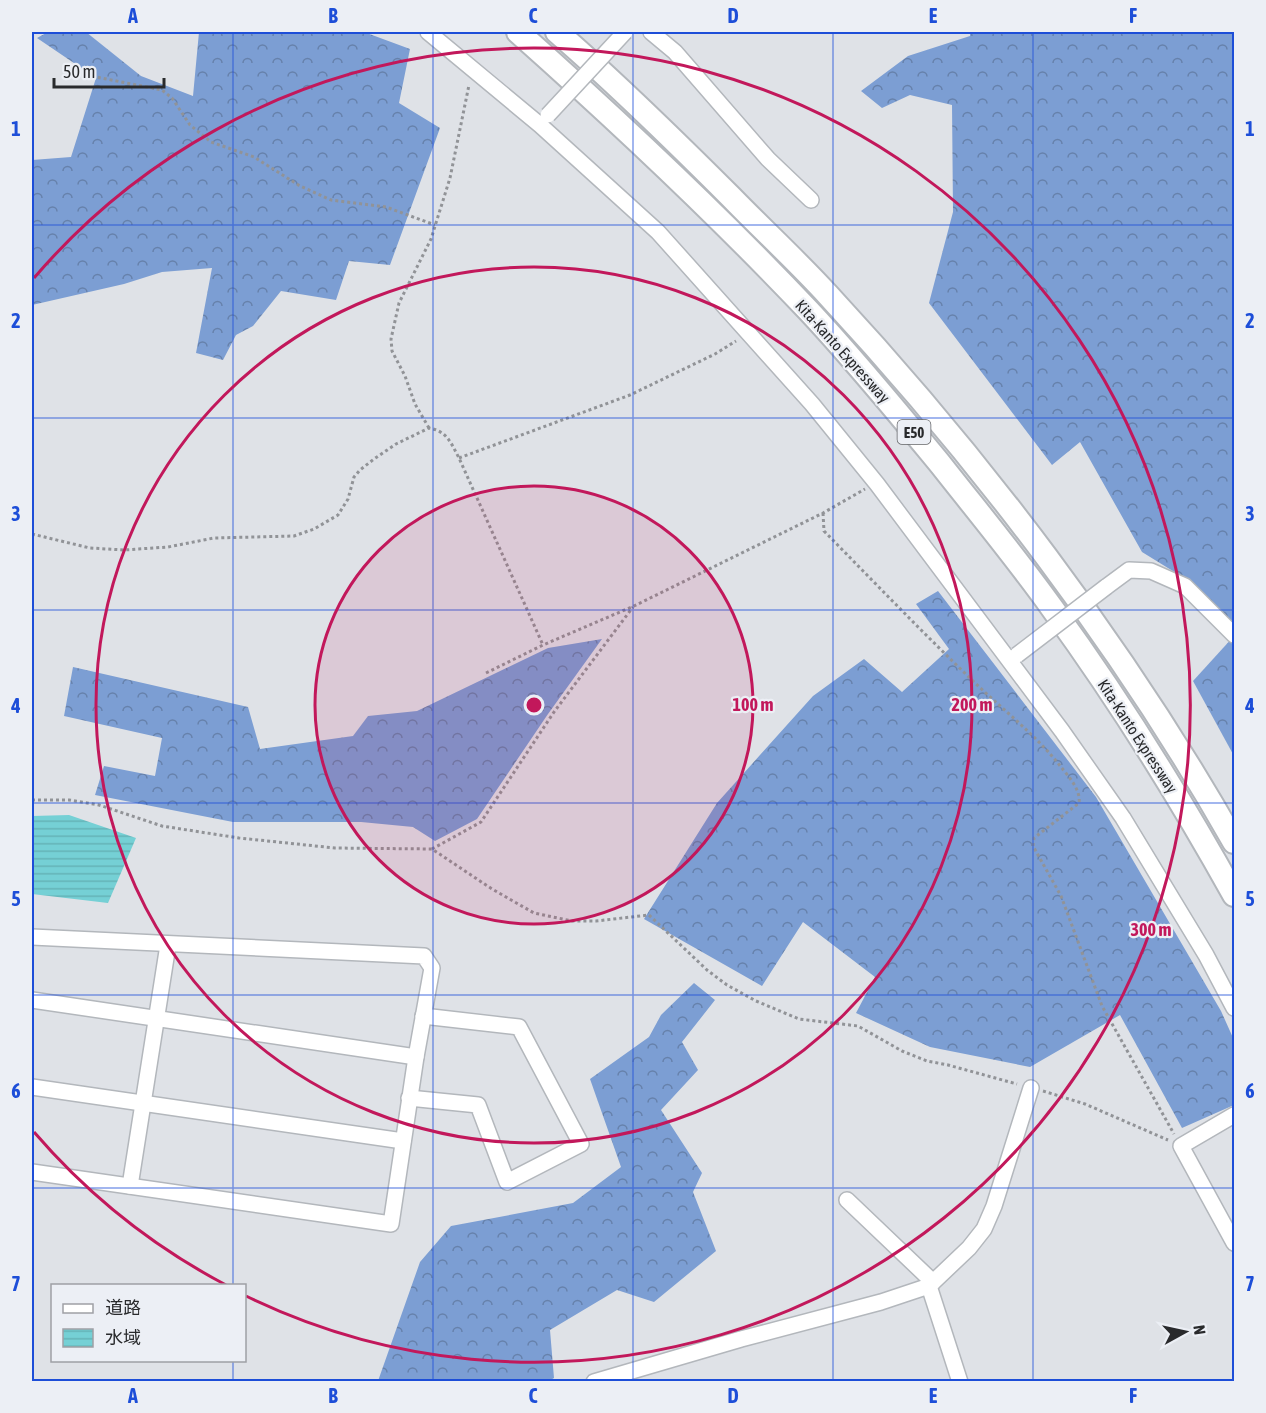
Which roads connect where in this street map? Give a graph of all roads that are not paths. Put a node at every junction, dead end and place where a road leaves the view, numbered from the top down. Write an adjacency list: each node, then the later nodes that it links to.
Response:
1 (428, 32): 6 (street)
2 (518, 32): 11 (highway, Kita-Kanto Expressway / E50)
3 (557, 32): 10 (highway, Kita-Kanto Expressway / E50)
4 (625, 32): 6 (street, bridge)
5 (651, 32): 7 (street)
6 (544, 120): 9 (street)
7 (812, 200)
8 (1234, 635): 9 (street, bridge)
9 (1013, 658): 15 (street)
10 (1234, 842)
11 (1234, 895)
12 (32, 937): 13 (street)
13 (168, 945): 16 (street); 17 (street)
14 (32, 1000): 17 (street)
15 (1234, 1008)
16 (423, 1016): 18 (street); 21 (street)
17 (155, 1018): 18 (street); 22 (street)
18 (416, 1057): 21 (street)
19 (32, 1087): 22 (street)
20 (1031, 1088): 29 (street)
21 (410, 1098): 24 (street)
22 (143, 1103): 24 (street); 26 (street)
23 (1234, 1115): 28 (street)
24 (403, 1141): 26 (street)
25 (32, 1172): 26 (street)
26 (130, 1186)
27 (847, 1200): 29 (street)
28 (1234, 1243)
29 (931, 1284): 30 (street); 31 (street)
30 (594, 1382)
31 (960, 1382)

